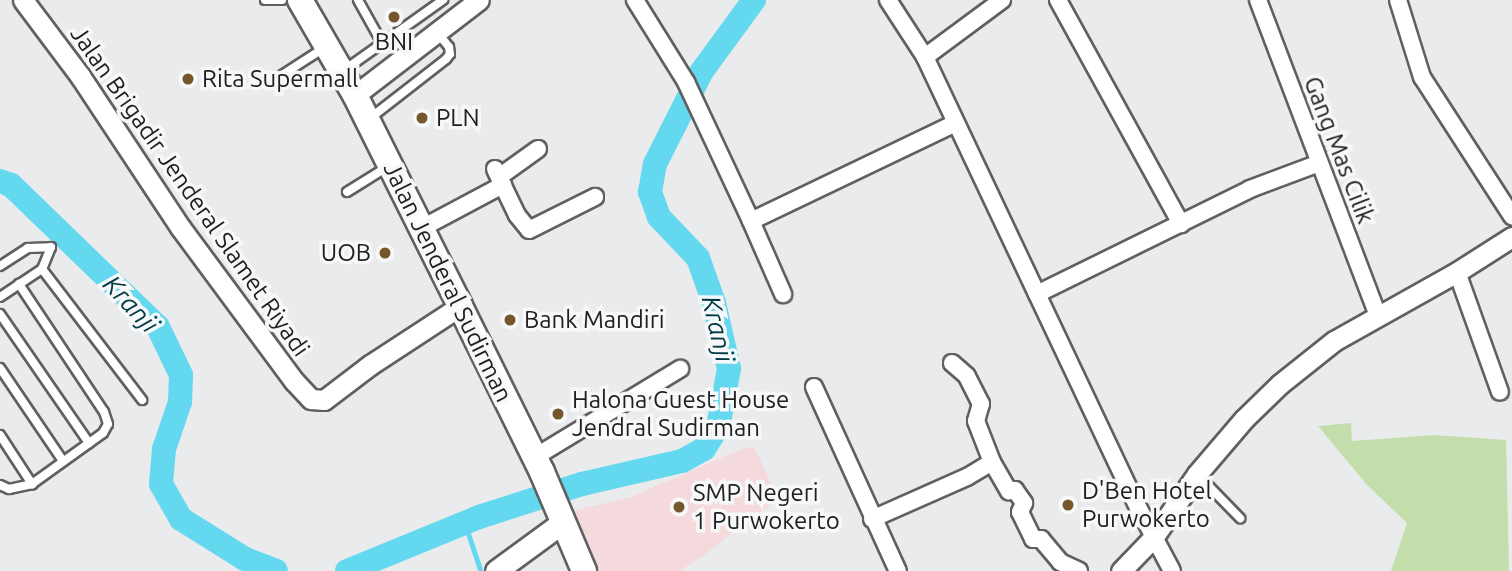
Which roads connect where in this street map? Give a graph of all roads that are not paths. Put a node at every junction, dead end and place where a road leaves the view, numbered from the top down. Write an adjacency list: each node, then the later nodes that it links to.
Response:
1 (23, 0): 40 (street, Jalan Brigadir Jenderal Slamet Riyadi)
2 (265, 0): 11 (lane)
3 (358, 0): 14 (lane)
4 (479, 0): 12 (street)
5 (635, 0): 29 (street)
6 (888, 0): 16 (street)
7 (1002, 0): 16 (street)
8 (1058, 0): 30 (street)
9 (1258, 0): 23 (street, Gang Mas Cilik)
10 (1398, 0): 28 (street)
11 (300, 2): 15 (main road, Jalan Jenderal Sudirman)
12 (450, 5): 13 (street); 14 (lane)
13 (437, 32): 19 (street); 20 (lane)
14 (382, 43): 17 (lane)
15 (326, 47): 17 (main road, Jalan Jenderal Sudirman); 18 (lane)
16 (925, 57): 21 (street)
17 (341, 72): 19 (main road, Jalan Jenderal Sudirman)
18 (282, 75)
19 (355, 95): 20 (main road, Jalan Jenderal Sudirman)
20 (368, 121): 24 (main road, Jalan Jenderal Sudirman)
21 (956, 123): 29 (street); 39 (street)
22 (538, 149): 25 (street)
23 (1319, 163): 30 (street); 42 (street, Gang Mas Cilik)
24 (390, 166): 26 (lane); 31 (main road, Jalan Jenderal Sudirman)
25 (499, 177): 27 (street); 31 (street)
26 (346, 192)
27 (595, 197)
28 (1512, 216)
29 (751, 221): 37 (street)
30 (1181, 224): 39 (street)
31 (422, 228): 40 (main road, Jalan Jenderal Sudirman)
32 (1512, 237): 35 (street)
33 (0, 266): 34 (lane)
34 (42, 269): 36 (lane); 48 (lane)
35 (1457, 272): 42 (street); 47 (street)
36 (19, 285): 38 (lane); 50 (lane)
37 (783, 294)
38 (0, 297)
39 (1040, 301): 60 (street)
40 (460, 306): 53 (main road, Jalan Jenderal Sudirman)
41 (0, 314): 50 (lane)
42 (1378, 316): 54 (street)
43 (952, 363): 52 (street)
44 (0, 368): 51 (lane)
45 (680, 369): 53 (street)
46 (814, 387): 59 (street)
47 (1500, 392)
48 (142, 400)
49 (0, 435): 55 (lane)
50 (89, 443): 51 (lane)
51 (63, 461): 55 (lane)
52 (992, 462): 59 (street); 64 (street)
53 (538, 465): 57 (main road, Jalan Jenderal Sudirman)
54 (1198, 474): 58 (lane); 60 (street)
55 (32, 484): 56 (lane)
56 (0, 485)
57 (561, 518): 61 (main road); 62 (main road, Jalan Jenderal Sudirman)
58 (1240, 518)
59 (872, 519): 63 (street)
60 (1153, 538): 65 (street); 66 (street)
61 (496, 571)
62 (584, 571)
63 (898, 571)
64 (1079, 571)
65 (1121, 571)
66 (1172, 571)

